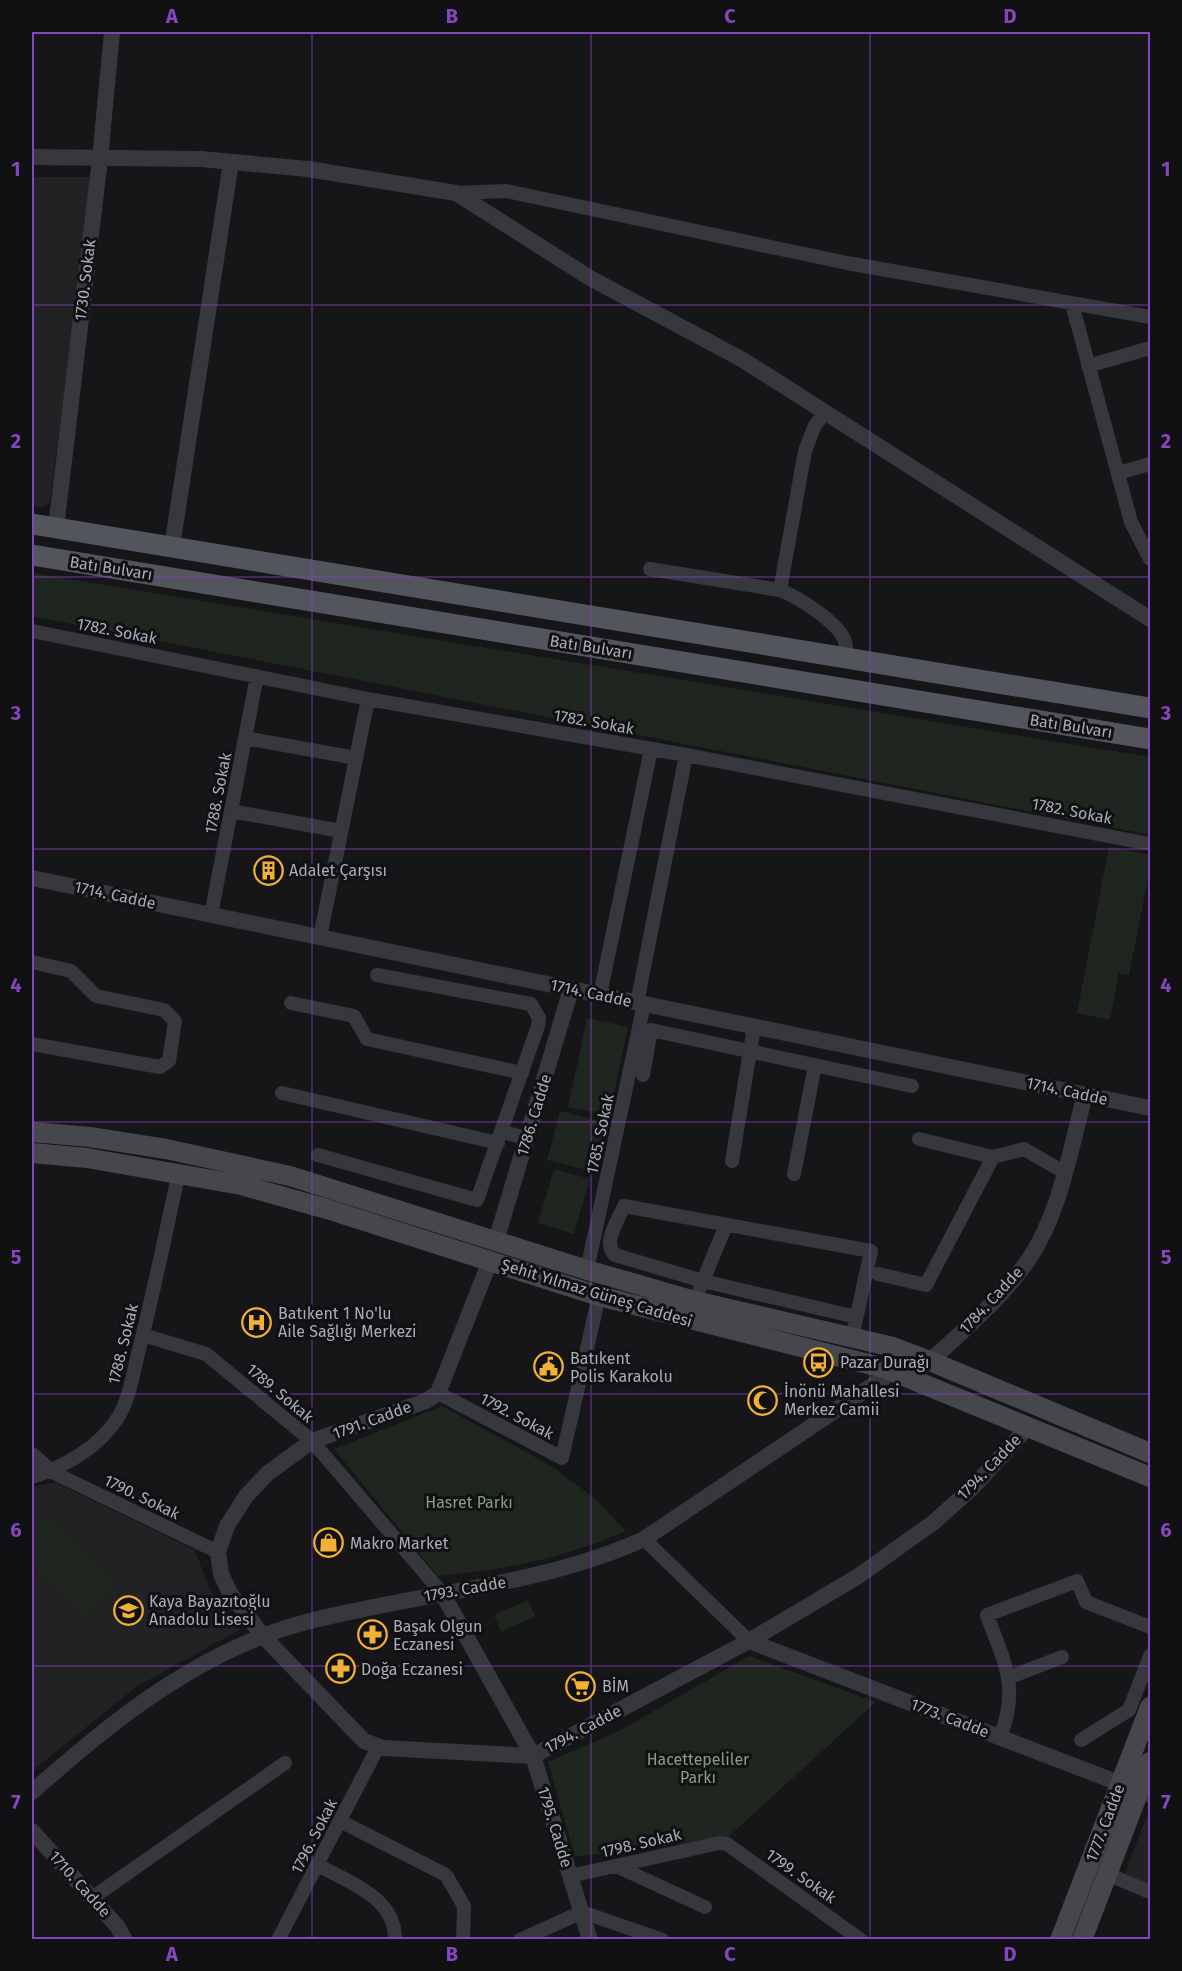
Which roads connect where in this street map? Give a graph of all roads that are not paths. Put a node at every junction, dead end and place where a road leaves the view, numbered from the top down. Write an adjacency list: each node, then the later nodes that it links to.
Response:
1 (112, 32): 3 (street, 1730. Sokak)
2 (32, 157): 3 (street)
3 (100, 159): 4 (street); 14 (street, 1730. Sokak)
4 (231, 162): 5 (street); 15 (street)
5 (456, 193): 6 (street); 10 (street)
6 (1072, 304): 7 (street); 9 (street)
7 (1150, 317)
8 (1150, 348): 9 (street)
9 (1088, 366): 12 (street)
10 (826, 412): 19 (street); 20 (street)
11 (1150, 464): 12 (street)
12 (1118, 473): 17 (street)
13 (32, 524): 14 (main road, Batı Bulvarı)
14 (56, 528): 15 (main road, Batı Bulvarı)
15 (172, 547): 22 (main road, Batı Bulvarı)
16 (32, 555): 27 (main road, Batı Bulvarı)
17 (1150, 559)
18 (650, 569): 19 (street)
19 (780, 590): 22 (street)
20 (1150, 619)
21 (32, 631): 23 (street, 1782. Sokak)
22 (845, 658): 25 (main road, Batı Bulvarı)
23 (257, 676): 24 (street, 1782. Sokak); 26 (street, 1788. Sokak)
24 (368, 699): 28 (street, 1782. Sokak); 30 (street)
25 (1150, 708)
26 (245, 738): 30 (street); 31 (street, 1788. Sokak)
27 (1150, 739)
28 (651, 749): 29 (street, 1782. Sokak); 40 (street)
29 (686, 755): 33 (street, 1782. Sokak); 42 (street, 1785. Sokak)
30 (356, 758): 32 (street)
31 (231, 811): 32 (street); 35 (street, 1788. Sokak)
32 (341, 831): 36 (street)
33 (1150, 844)
34 (32, 878): 35 (street, 1714. Cadde)
35 (211, 915): 36 (street, 1714. Cadde)
36 (320, 938): 39 (street, 1714. Cadde)
37 (32, 962): 44 (street)
38 (376, 975): 47 (street)
39 (571, 989): 40 (street, 1714. Cadde); 55 (street, 1786. Cadde)
40 (600, 995): 42 (street, 1714. Cadde)
41 (291, 1003): 47 (street)
42 (641, 1003): 43 (street, 1714. Cadde); 67 (street, 1785. Sokak)
43 (754, 1027): 45 (street); 51 (street, 1714. Cadde)
44 (32, 1044)
45 (750, 1051): 46 (street); 48 (street); 60 (street)
46 (815, 1065): 49 (street); 63 (street)
47 (522, 1073): 54 (street)
48 (643, 1074)
49 (912, 1086)
50 (282, 1093): 54 (street)
51 (1084, 1095): 52 (street, 1714. Cadde); 62 (street, 1784. Cadde)
52 (1150, 1108)
53 (32, 1132): 65 (main road, Şehit Yılmaz Güneş Caddesi)
54 (500, 1137): 55 (street); 58 (street)
55 (527, 1138): 65 (street, 1786. Cadde)
56 (919, 1139): 59 (street)
57 (32, 1153): 61 (main road, Şehit Yılmaz Güneş Caddesi)
58 (318, 1155)
59 (993, 1157): 62 (street); 68 (street)
60 (732, 1161)
61 (178, 1172): 66 (main road, Şehit Yılmaz Güneş Caddesi); 73 (street, 1788. Sokak)
62 (1064, 1172): 75 (street, 1784. Cadde)
63 (794, 1174)
64 (726, 1225): 69 (street); 69 (street); 72 (street)
65 (496, 1241): 66 (main road); 67 (main road, Şehit Yılmaz Güneş Caddesi)
66 (490, 1261): 70 (main road, Şehit Yılmaz Güneş Caddesi); 77 (street)
67 (587, 1270): 71 (main road, Şehit Yılmaz Güneş Caddesi)
68 (878, 1274)
69 (703, 1281): 71 (street); 72 (street)
70 (599, 1296): 76 (main road, Şehit Yılmaz Güneş Caddesi); 77 (street, 1792. Sokak)
71 (695, 1301): 74 (main road, Şehit Yılmaz Güneş Caddesi)
72 (856, 1317): 74 (street)
73 (143, 1335): 80 (street, 1789. Sokak); 83 (street, 1788. Sokak)
74 (852, 1338): 75 (main road, Şehit Yılmaz Güneş Caddesi)
75 (930, 1360): 78 (main road, Şehit Yılmaz Güneş Caddesi)
76 (894, 1371): 79 (main road, Şehit Yılmaz Güneş Caddesi); 86 (street, 1793. Cadde)
77 (438, 1393): 80 (street, 1791. Cadde)
78 (1037, 1405): 79 (main road); 81 (main road, Şehit Yılmaz Güneş Caddesi)
79 (1029, 1426): 85 (main road, Şehit Yılmaz Güneş Caddesi); 91 (street, 1794. Cadde)
80 (312, 1442): 87 (street, 1791. Cadde); 88 (street, 1789. Sokak)
81 (1150, 1453)
82 (32, 1455): 83 (street)
83 (51, 1471): 84 (street, 1788. Sokak); 87 (street, 1790. Sokak)
84 (32, 1477)
85 (1150, 1477)
86 (645, 1539): 88 (street, 1793. Cadde); 91 (street)
87 (218, 1552): 90 (street, 1794. Cadde)
88 (442, 1593): 90 (street, 1793. Cadde); 99 (street, 1795. Cadde)
89 (1150, 1627): 94 (street)
90 (263, 1636): 98 (street, 1794. Cadde); 103 (street, 1793. Cadde)
91 (749, 1641): 96 (street, 1773. Cadde); 99 (street, 1794. Cadde)
92 (1150, 1656): 97 (street)
93 (1062, 1657): 94 (street)
94 (1010, 1677): 96 (street)
95 (1150, 1707): 102 (main road, 1777. Cadde)
96 (1000, 1737): 102 (street, 1773. Cadde)
97 (1082, 1740)
98 (378, 1748): 99 (street, 1794. Cadde); 105 (street, 1796. Sokak)
99 (533, 1756): 111 (street, 1795. Cadde)
100 (1150, 1762): 104 (main road, 1777. Cadde)
101 (285, 1763): 113 (street)
102 (1121, 1783): 104 (street, 1773. Cadde); 124 (main road, 1777. Cadde)
103 (32, 1792)
104 (1145, 1793): 110 (main road, 1777. Cadde)
105 (340, 1821): 108 (street, 1796. Sokak); 120 (street)
106 (32, 1831): 113 (street, 1710. Cadde)
107 (719, 1843): 109 (street, 1798. Sokak); 116 (street, 1799. Sokak)
108 (318, 1865): 118 (street, 1796. Sokak); 119 (street)
109 (616, 1866): 111 (street, 1798. Sokak); 114 (street)
110 (1107, 1874): 112 (street); 125 (main road, 1777. Cadde)
111 (570, 1876): 115 (street, 1795. Cadde)
112 (1150, 1892)
113 (92, 1898): 117 (street, 1710. Cadde)
114 (705, 1907)
115 (582, 1912): 121 (street); 122 (street, 1795. Cadde); 123 (street)
116 (858, 1938)
117 (125, 1940)
118 (278, 1940)
119 (395, 1940)
120 (464, 1940)
121 (520, 1940)
122 (590, 1940)
123 (663, 1940)
124 (1060, 1940)
125 (1082, 1940)

